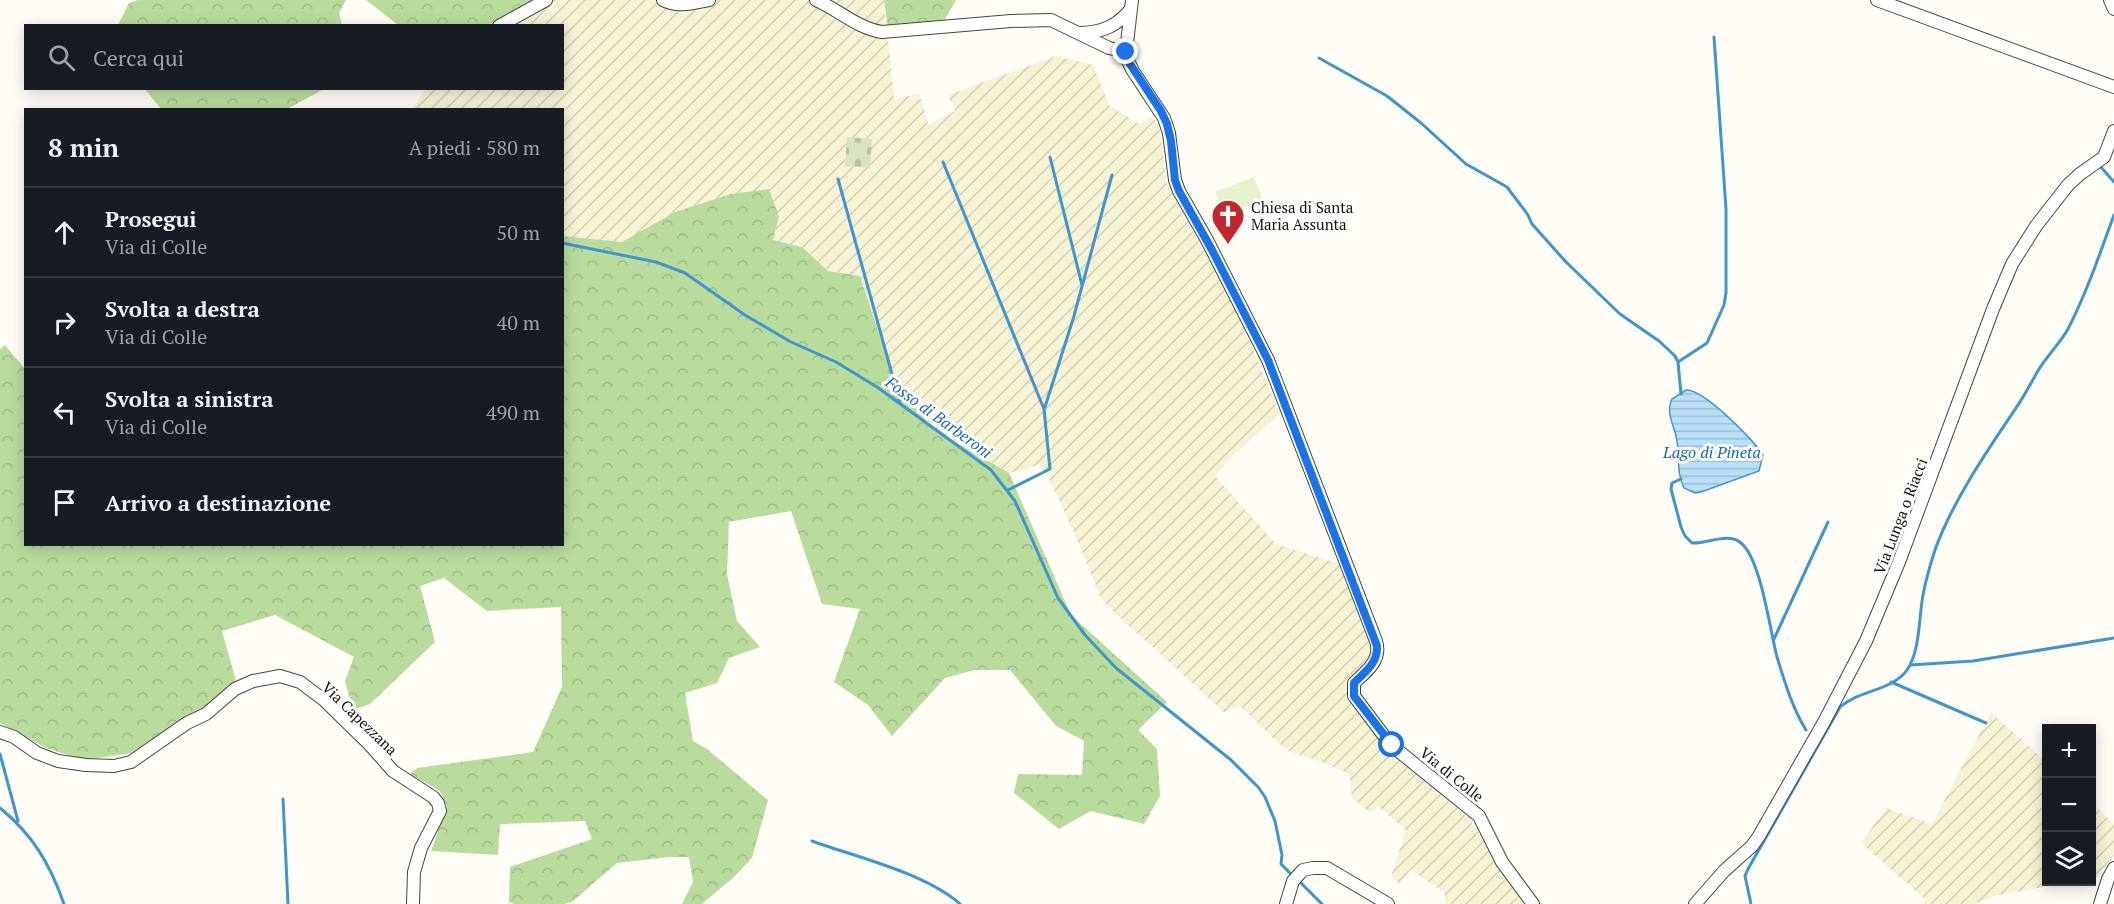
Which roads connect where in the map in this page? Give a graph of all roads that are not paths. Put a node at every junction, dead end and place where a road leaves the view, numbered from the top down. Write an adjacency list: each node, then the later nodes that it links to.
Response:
1 (546, 0): 9 (street)
2 (663, 0): 3 (street)
3 (709, 0)
4 (816, 0): 10 (street)
5 (1877, 0): 12 (street)
6 (2110, 0): 8 (street)
7 (1132, 4): 10 (street); 11 (street)
8 (2114, 9)
9 (504, 24)
10 (1080, 33): 11 (street)
11 (1126, 52): 19 (street, Via di Colle)
12 (2114, 87)
13 (2114, 131): 20 (street, Via Lunga o Riacci)
14 (0, 732): 16 (street, Via Capezzana)
15 (2114, 868): 21 (street)
16 (413, 904)
17 (1286, 904): 18 (street)
18 (1388, 904)
19 (1533, 904)
20 (1695, 904)
21 (2100, 904)

